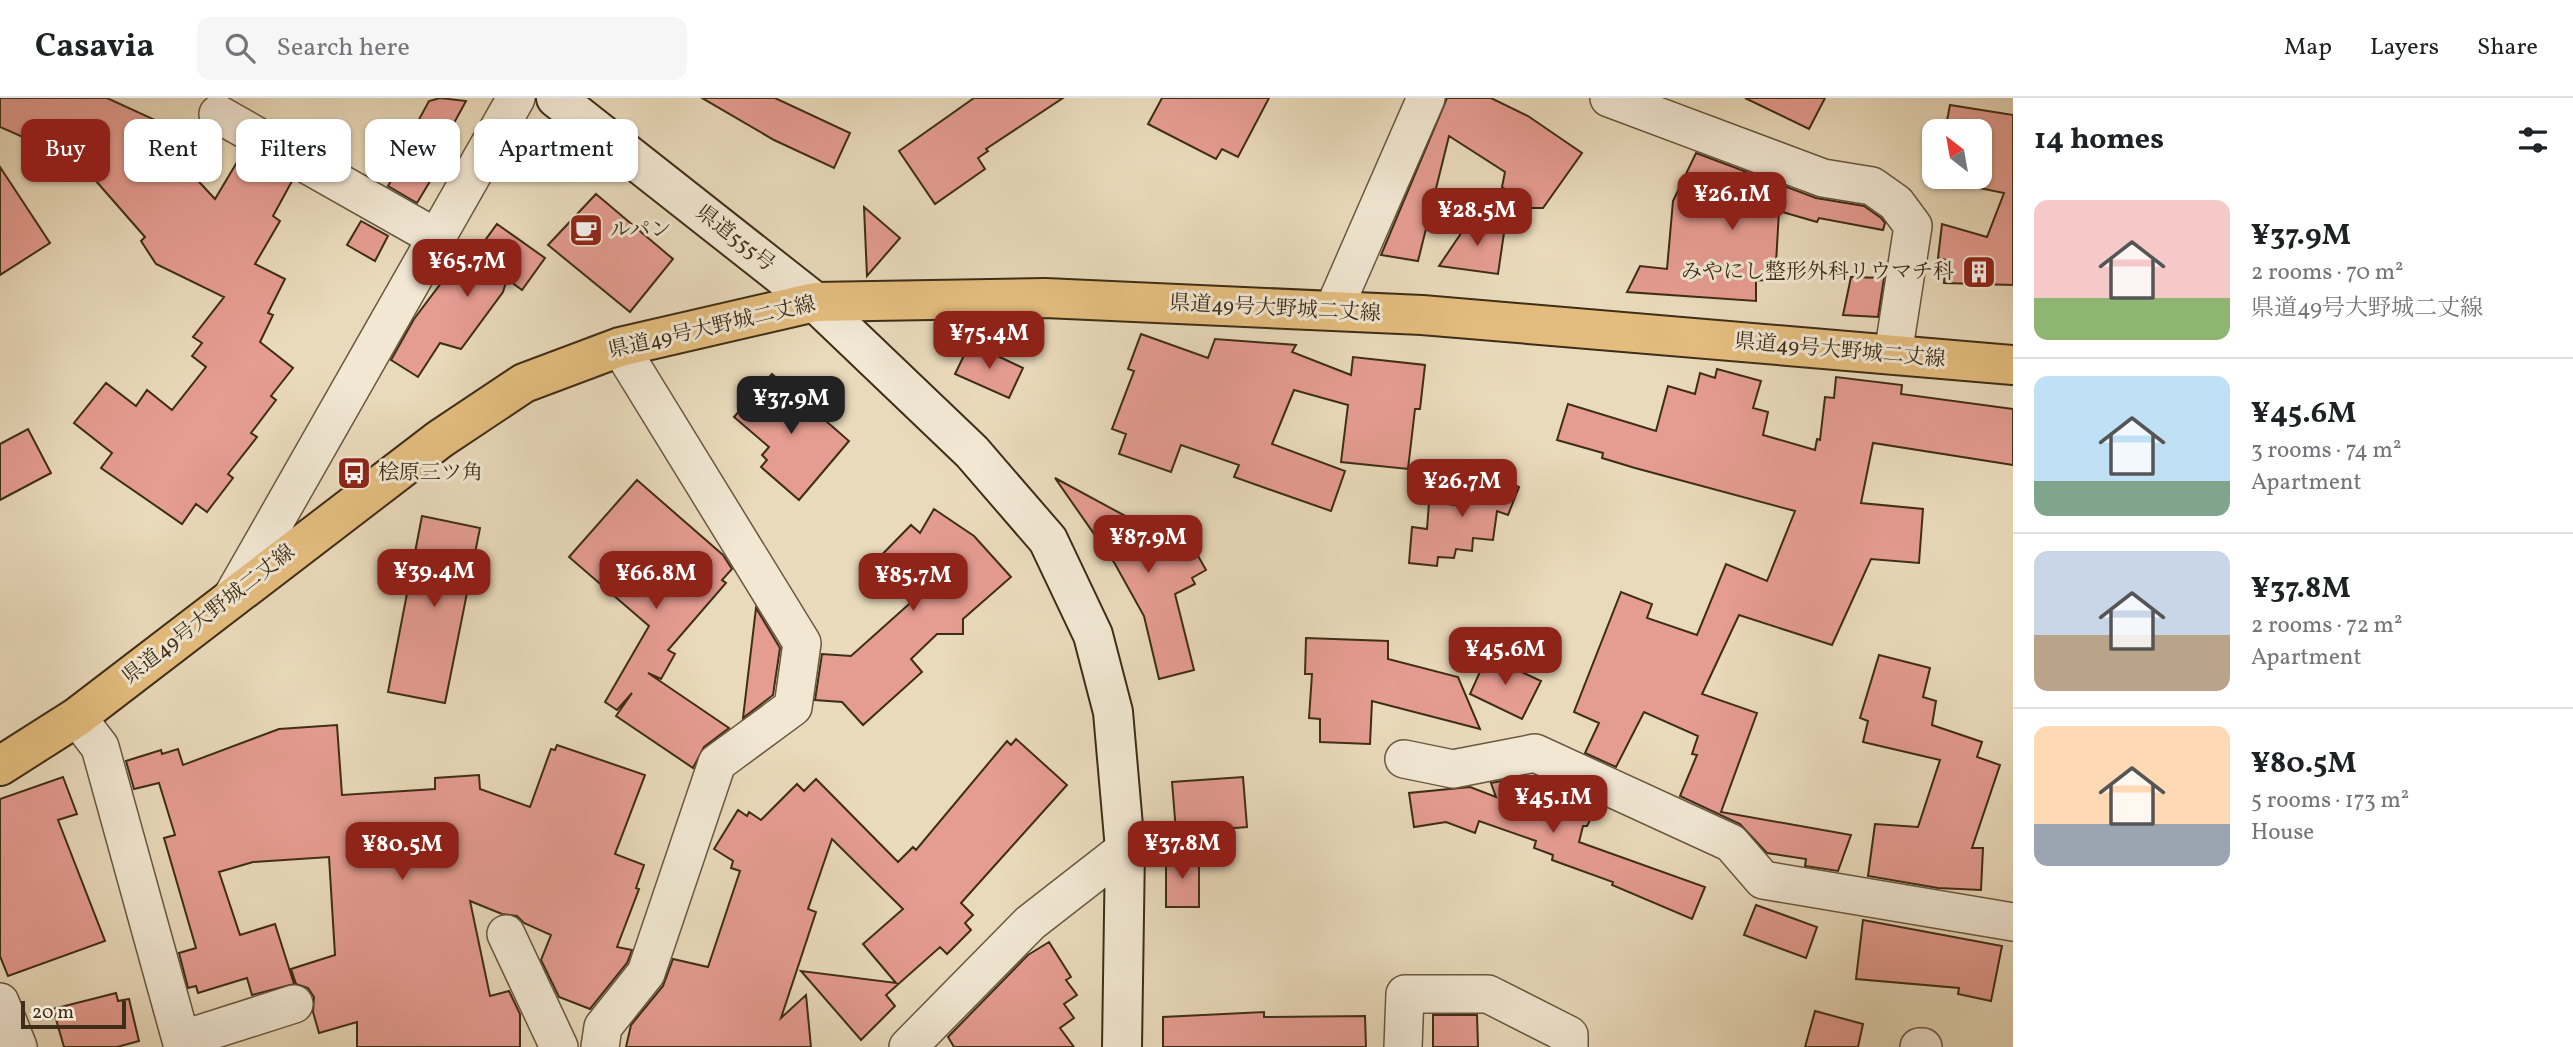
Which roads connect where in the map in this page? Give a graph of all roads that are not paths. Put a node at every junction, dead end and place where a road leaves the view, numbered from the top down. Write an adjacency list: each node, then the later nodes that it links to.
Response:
1 (516, 98): 6 (street)
2 (556, 98): 7 (street, 県道555号)
3 (1426, 98): 8 (street)
4 (1609, 98): 10 (street)
5 (218, 114): 6 (street)
6 (435, 237): 12 (street)
7 (815, 302): 8 (main road, 県道49号大野城二丈線); 9 (main road, 県道49号大野城二丈線); 16 (street, 県道555号)
8 (1333, 311): 10 (main road, 県道49号大野城二丈線)
9 (620, 346): 12 (main road, 県道49号大野城二丈線); 24 (street)
10 (1893, 355): 11 (main road, 県道49号大野城二丈線)
11 (2013, 365)
12 (232, 597): 13 (main road, 県道49号大野城二丈線)
13 (77, 717): 15 (main road, 県道49号大野城二丈線); 21 (street)
14 (1404, 759): 17 (street)
15 (0, 766)
16 (1125, 849): 25 (street); 26 (street, 県道555号)
17 (2013, 922)
18 (506, 934): 23 (street)
19 (0, 1002): 22 (street)
20 (294, 1004): 21 (street)
21 (182, 1043)
22 (18, 1047)
23 (559, 1047)
24 (600, 1047)
25 (908, 1047)
26 (1122, 1047)
27 (1403, 1047): 28 (street)
28 (1569, 1047)

